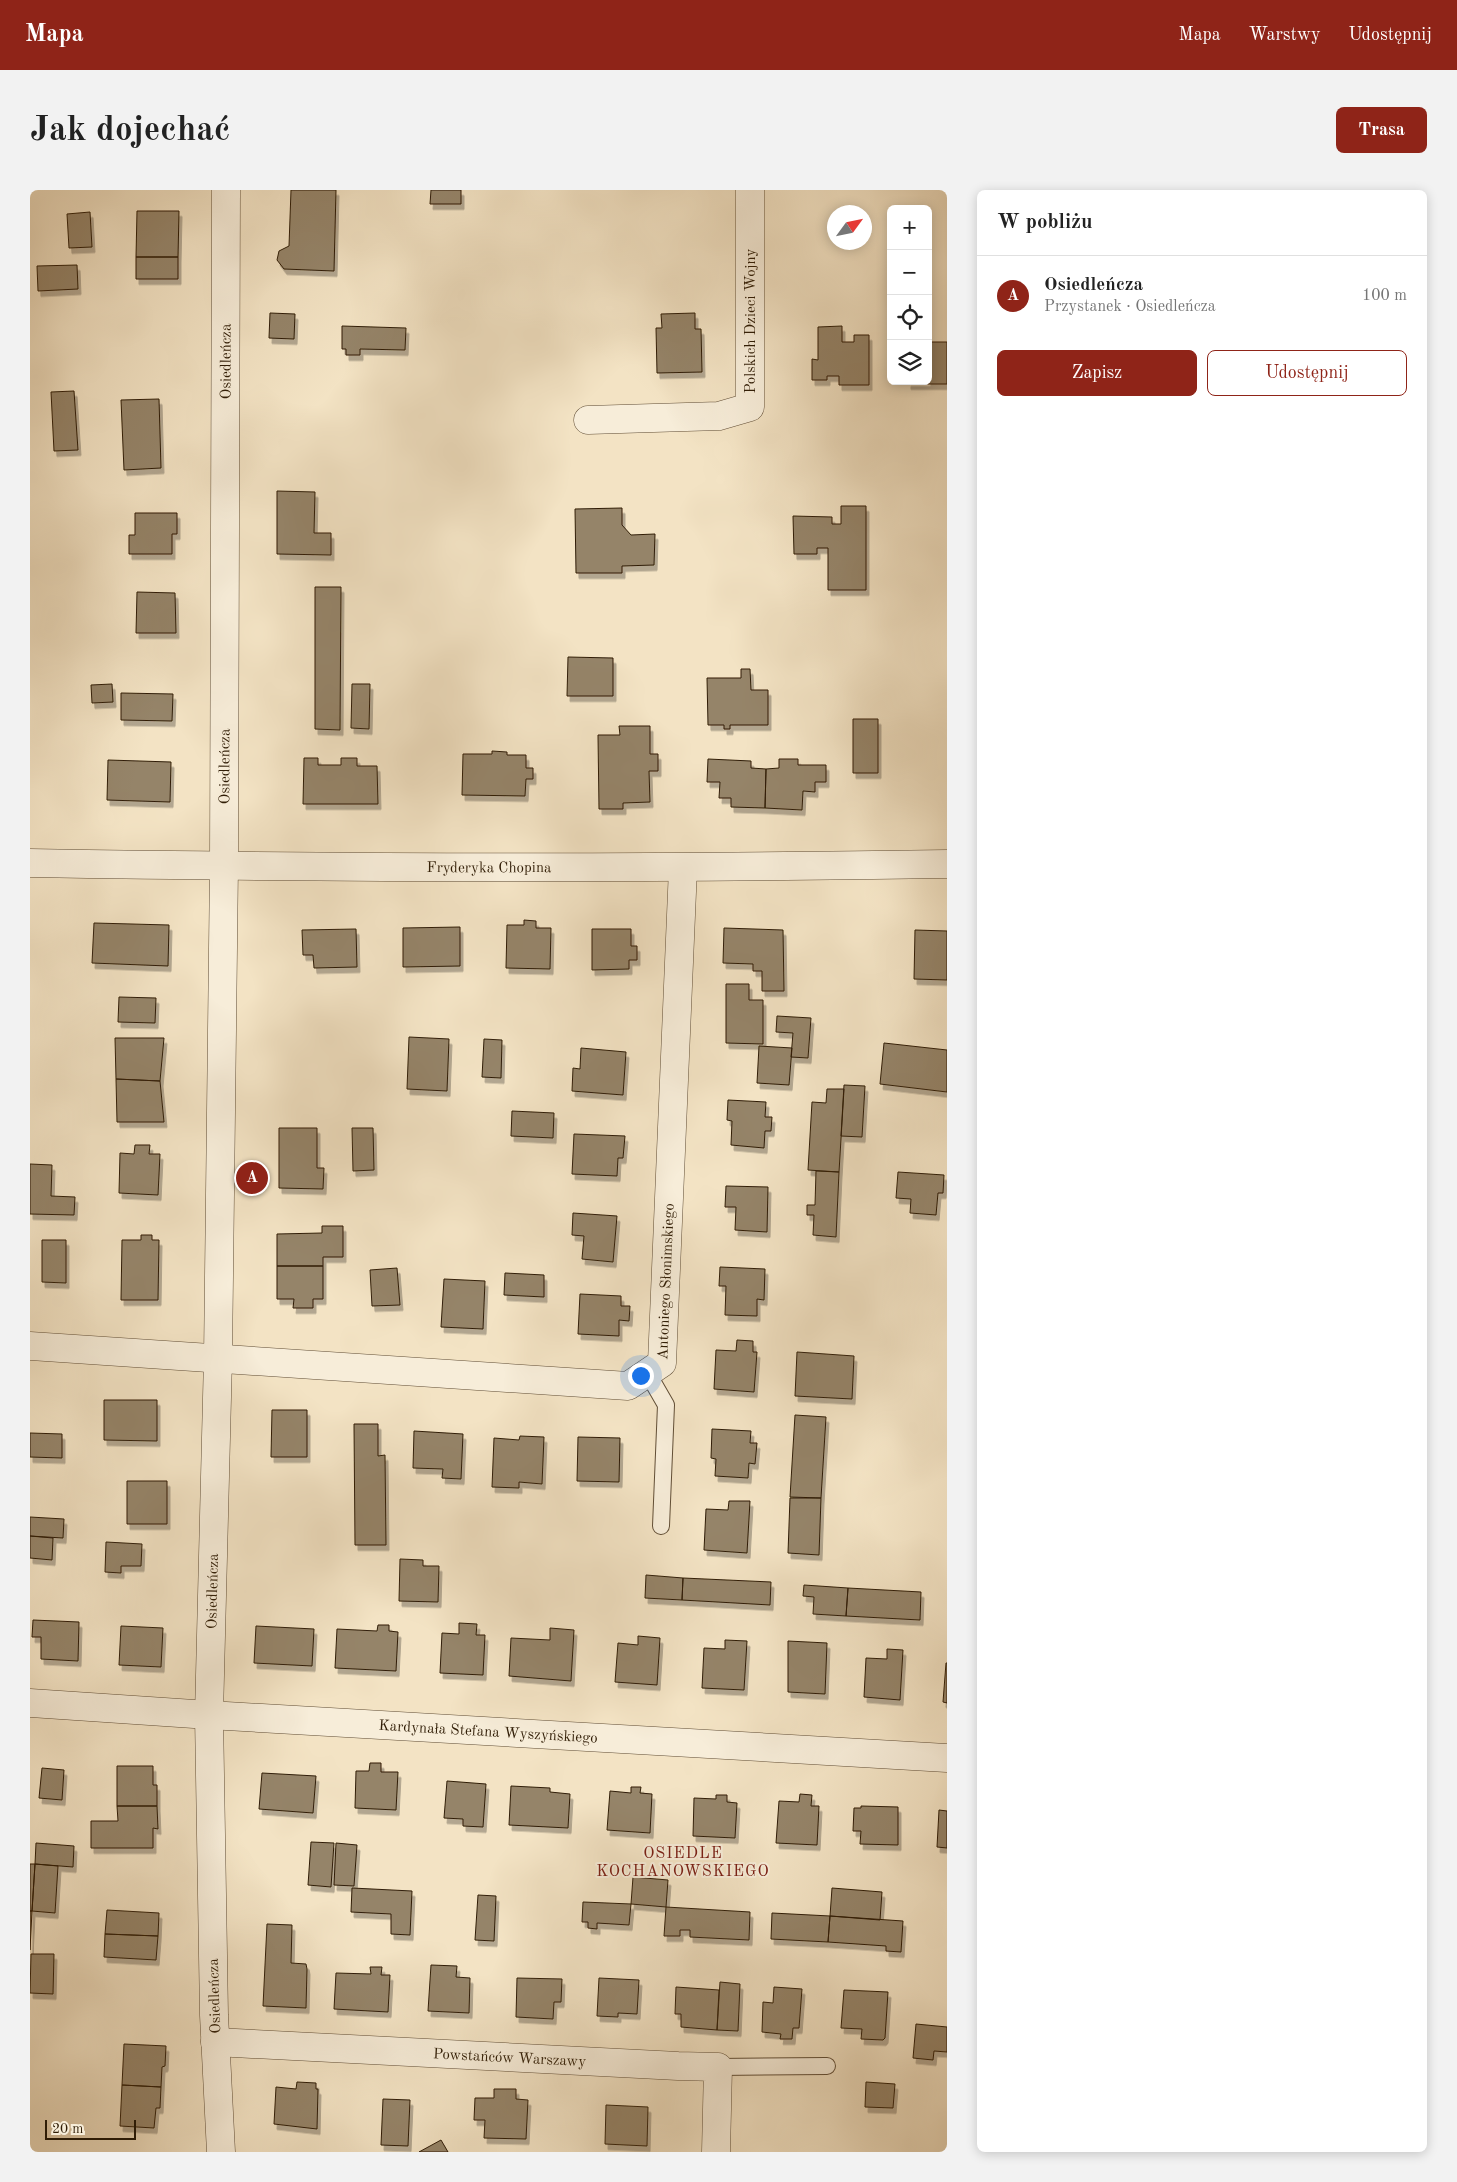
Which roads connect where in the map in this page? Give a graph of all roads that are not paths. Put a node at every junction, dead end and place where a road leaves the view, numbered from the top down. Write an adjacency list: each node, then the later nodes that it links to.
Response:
1 (226, 190): 6 (street, Osiedleńcza)
2 (750, 190): 3 (street, Polskich Dzieci Wojny)
3 (588, 420)
4 (30, 863): 6 (street, Fryderyka Chopina)
5 (947, 864): 7 (street, Fryderyka Chopina)
6 (224, 866): 7 (street, Fryderyka Chopina); 9 (street, Osiedleńcza)
7 (683, 868): 10 (street, Antoniego Słonimskiego)
8 (30, 1346): 9 (street, Antoniego Słonimskiego)
9 (218, 1358): 10 (street, Antoniego Słonimskiego); 13 (street, Osiedleńcza)
10 (647, 1372): 11 (lane)
11 (661, 1526)
12 (30, 1703): 13 (street, Kardynała Stefana Wyszyńskiego)
13 (209, 1715): 14 (street, Kardynała Stefana Wyszyńskiego); 15 (street, Osiedleńcza)
14 (947, 1758)
15 (215, 2042): 17 (street, Powstańców Warszawy); 18 (street, Osiedleńcza)
16 (827, 2066): 17 (lane)
17 (718, 2067): 19 (street)
18 (221, 2152)
19 (716, 2152)

